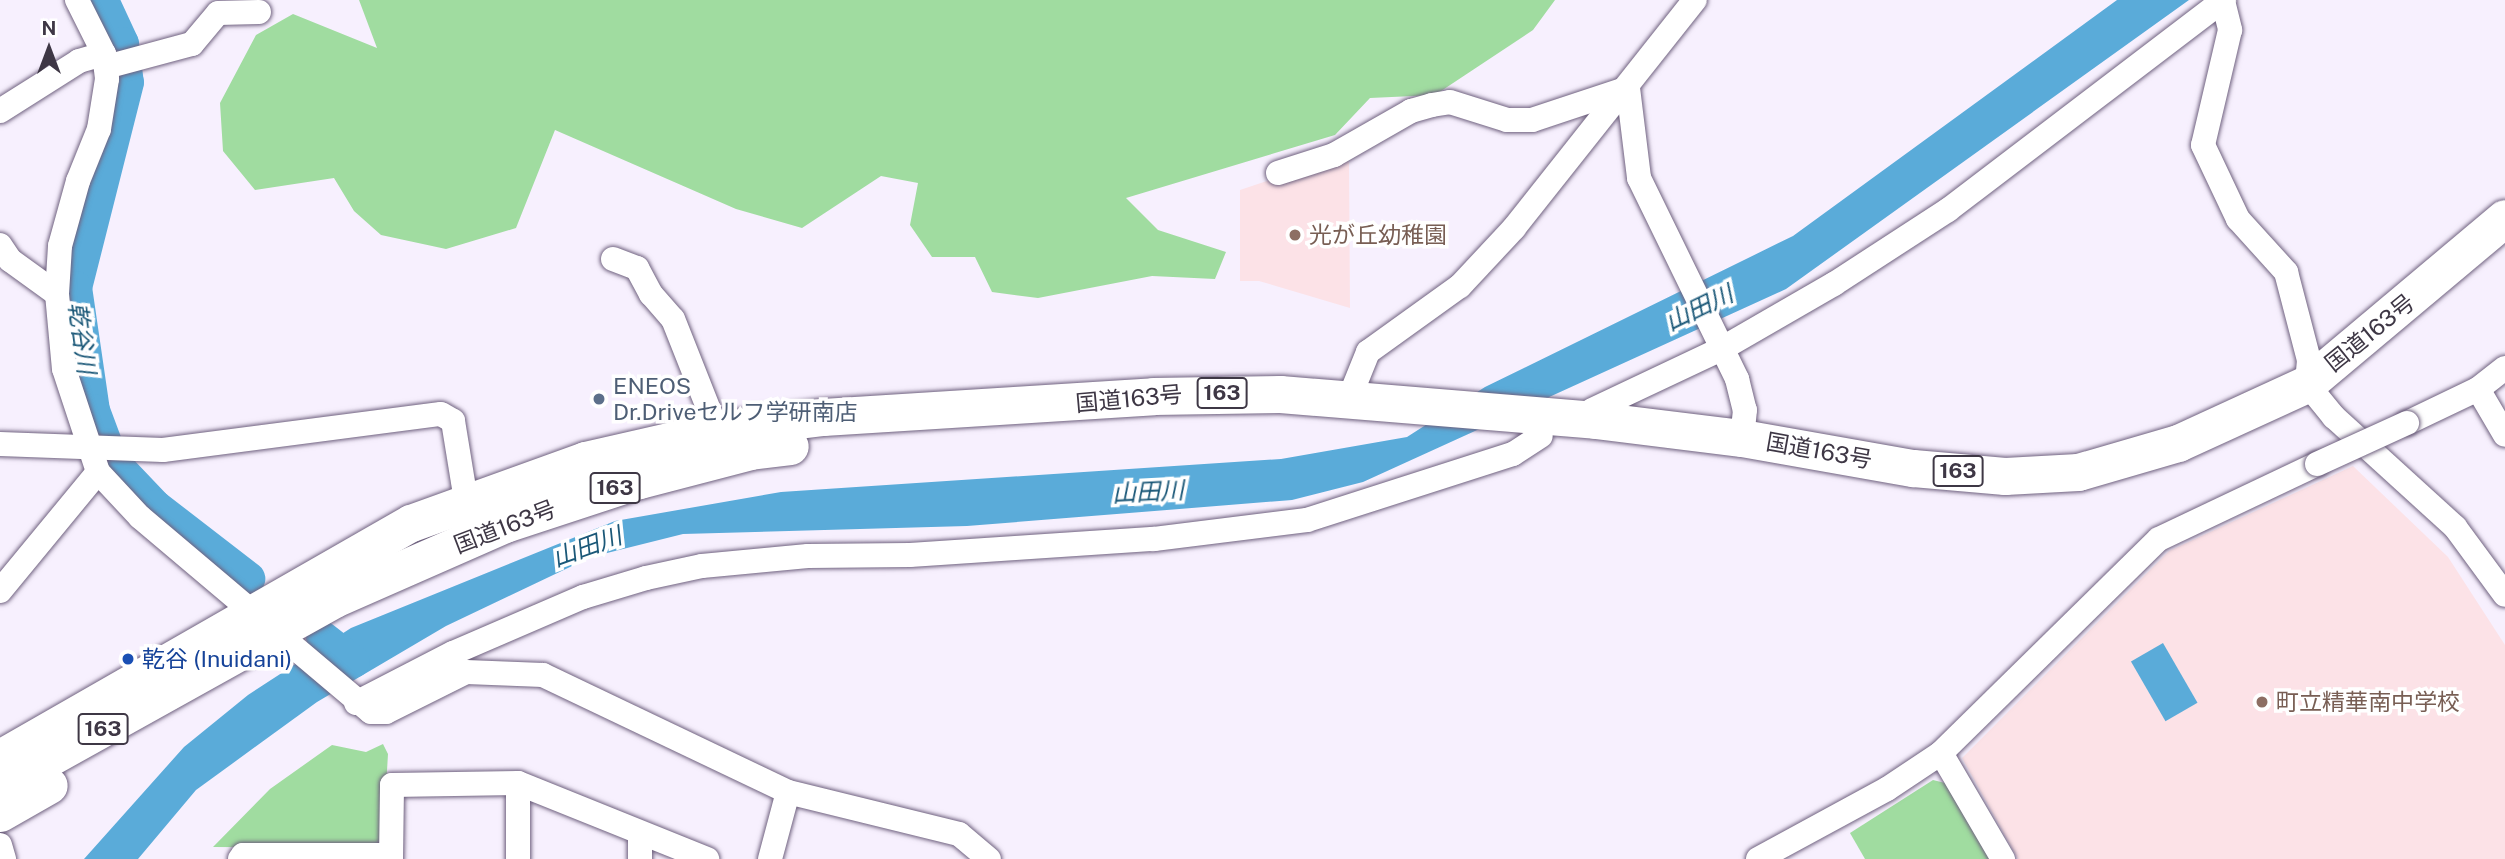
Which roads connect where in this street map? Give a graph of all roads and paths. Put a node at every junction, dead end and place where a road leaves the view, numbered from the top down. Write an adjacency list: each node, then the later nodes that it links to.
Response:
1 (77, 0): 5 (street)
2 (1695, 0): 6 (street)
3 (2224, 0): 13 (street); 15 (street)
4 (259, 12): 5 (street)
5 (115, 62): 7 (street); 12 (street)
6 (1628, 88): 8 (street); 13 (street); 17 (street)
7 (0, 111)
8 (1278, 173)
9 (2505, 218): 15 (highway, 国道163号 / 163)
10 (0, 245): 12 (street)
11 (613, 259): 20 (street)
12 (57, 294): 24 (street)
13 (1721, 344): 19 (street); 22 (street)
14 (2505, 368): 16 (street)
15 (2307, 384): 22 (highway, 国道163号 / 163); 27 (street)
16 (2478, 389): 21 (street); 31 (street, bridge)
17 (1349, 400): 18 (highway, 国道163号 / 163); 19 (highway, 国道163号 / 163)
18 (1057, 405): 20 (highway, 国道163号 / 163); 28 (highway, 国道163号 / 163)
19 (1564, 422): 22 (highway, 国道163号 / 163); 30 (street)
20 (717, 430): 25 (highway, 国道163号 / 163)
21 (2505, 435)
22 (1742, 438)
23 (0, 444): 24 (street)
24 (93, 461): 25 (street); 26 (street); 28 (street)
25 (466, 500): 28 (highway, 国道163号 / 163)
26 (0, 591)
27 (2505, 595)
28 (275, 630): 29 (highway, 国道163号 / 163); 30 (street); 32 (highway, 国道163号 / 163)
29 (206, 673): 34 (highway, 国道163号 / 163); 36 (highway)
30 (352, 700): 35 (street)
31 (1941, 753): 47 (street); 48 (street)
32 (0, 758)
33 (519, 783): 37 (street); 39 (street); 42 (street)
34 (0, 785)
35 (788, 792): 45 (street); 46 (street)
36 (0, 813)
37 (640, 833): 43 (street); 44 (street)
38 (0, 845): 40 (street)
39 (391, 857): 41 (street)
40 (4, 859)
41 (240, 859)
42 (518, 859)
43 (640, 859)
44 (707, 859)
45 (770, 859)
46 (989, 859)
47 (1758, 859)
48 (2003, 859)

